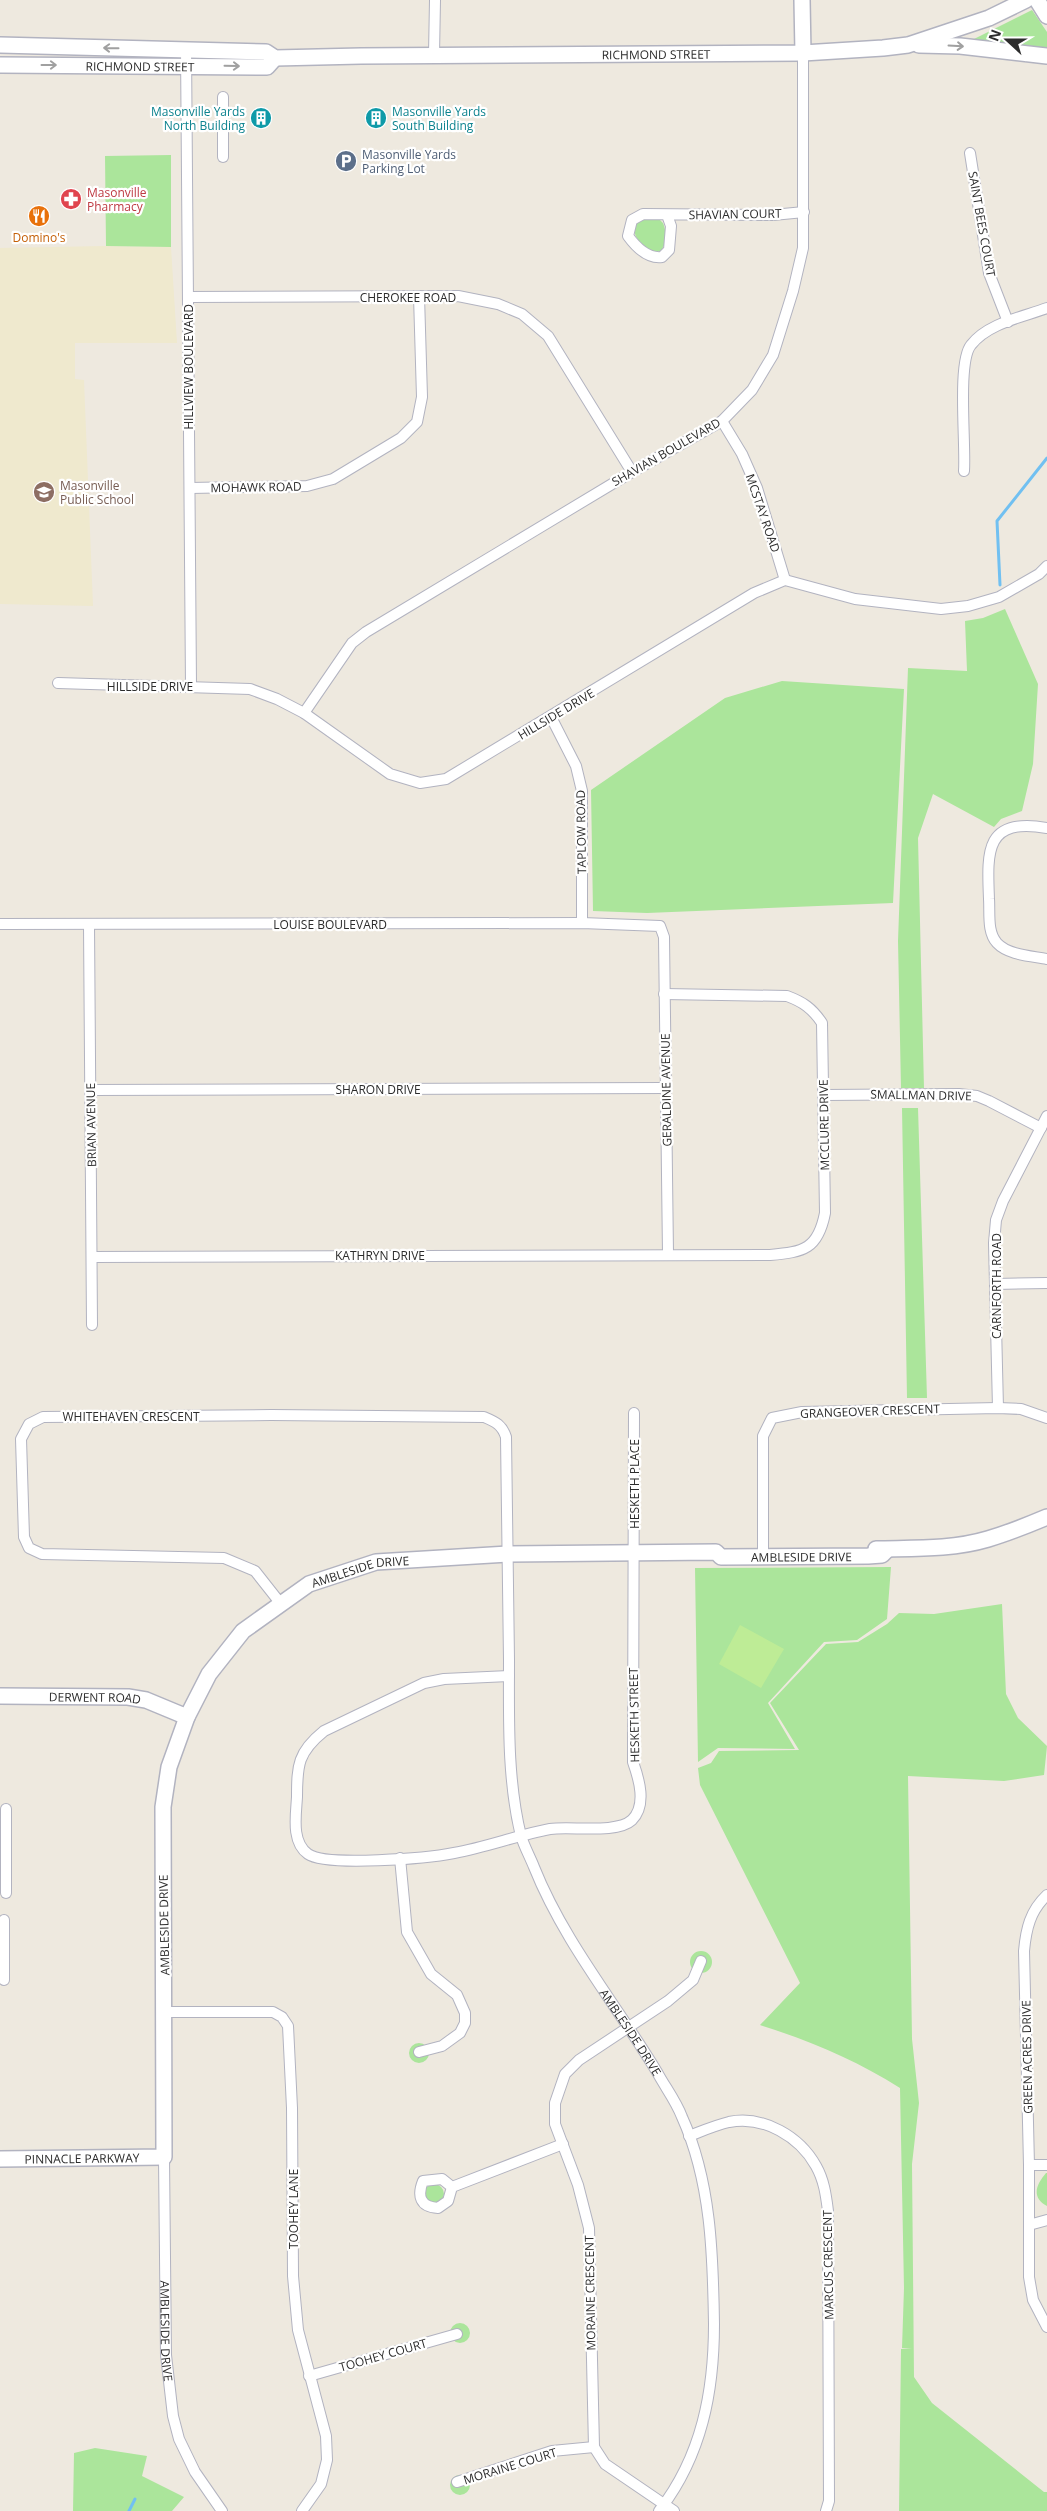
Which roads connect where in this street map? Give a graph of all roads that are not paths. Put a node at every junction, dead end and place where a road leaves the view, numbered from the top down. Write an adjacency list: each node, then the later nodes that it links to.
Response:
1 (436, 0): 10 (street)
2 (802, 0): 9 (street)
3 (1026, 0): 7 (street, RICHMOND STREET)
4 (1037, 0): 5 (street)
5 (1047, 16)
6 (0, 45): 8 (street, RICHMOND STREET, one-way to 6)
7 (908, 45): 9 (street, RICHMOND STREET); 11 (street, one-way to 11)
8 (186, 48): 12 (street, RICHMOND STREET); 14 (street, HILLVIEW BOULEVARD)
9 (803, 54): 10 (street, RICHMOND STREET); 18 (street, SHAVIAN BOULEVARD)
10 (434, 55): 12 (street, RICHMOND STREET)
11 (1047, 56)
12 (275, 58): 14 (street, RICHMOND STREET, one-way to 12)
13 (0, 65): 14 (street, RICHMOND STREET, one-way to 14)
14 (186, 65): 21 (street, HILLVIEW BOULEVARD)
15 (223, 97): 17 (street)
16 (970, 153): 23 (street, SAINT BEES COURT)
17 (223, 157)
18 (804, 212): 19 (street, SHAVIAN COURT); 24 (street, SHAVIAN BOULEVARD)
19 (667, 215): 19 (street, SHAVIAN COURT)
20 (419, 296): 21 (street, CHEROKEE ROAD); 26 (street, CHEROKEE ROAD); 27 (street, MOHAWK ROAD)
21 (188, 297): 27 (street, HILLVIEW BOULEVARD)
22 (1047, 308): 23 (street)
23 (1008, 322): 25 (street)
24 (722, 421): 26 (street, SHAVIAN BOULEVARD); 29 (street, MCSTAY ROAD)
25 (964, 470)
26 (632, 472): 32 (street, SHAVIAN BOULEVARD)
27 (190, 488): 31 (street, HILLVIEW BOULEVARD)
28 (1047, 566): 29 (street)
29 (785, 580): 33 (street, HILLSIDE DRIVE)
30 (58, 683): 31 (street, HILLSIDE DRIVE)
31 (191, 686): 32 (street, HILLSIDE DRIVE)
32 (304, 714): 33 (street, HILLSIDE DRIVE)
33 (551, 717): 35 (street, TAPLOW ROAD)
34 (1047, 828): 39 (street)
35 (582, 923): 37 (street, LOUISE BOULEVARD); 38 (street, LOUISE BOULEVARD)
36 (0, 924): 37 (street, LOUISE BOULEVARD)
37 (89, 925): 42 (street, BRIAN AVENUE)
38 (660, 926): 40 (street, GERALDINE AVENUE)
39 (1047, 959)
40 (664, 994): 41 (street, GERALDINE AVENUE); 43 (street, MCCLURE DRIVE)
41 (666, 1088): 42 (street, SHARON DRIVE); 46 (street, GERALDINE AVENUE)
42 (91, 1090): 47 (street, BRIAN AVENUE)
43 (824, 1095): 45 (street, SMALLMAN DRIVE); 46 (street, MCCLURE DRIVE)
44 (1047, 1116): 45 (street, CARNFORTH ROAD)
45 (1041, 1128): 49 (street, CARNFORTH ROAD)
46 (668, 1254): 47 (street, KATHRYN DRIVE)
47 (93, 1256): 50 (street, BRIAN AVENUE)
48 (1047, 1283): 49 (street)
49 (995, 1284): 51 (street, CARNFORTH ROAD)
50 (92, 1326)
51 (998, 1408): 53 (street, GRANGEOVER CRESCENT); 55 (street, GRANGEOVER CRESCENT)
52 (634, 1413): 57 (street, HESKETH PLACE)
53 (1047, 1418)
54 (1047, 1518): 55 (street, AMBLESIDE DRIVE)
55 (764, 1553): 57 (street, AMBLESIDE DRIVE)
56 (508, 1554): 57 (street, AMBLESIDE DRIVE); 58 (street, AMBLESIDE DRIVE); 58 (street, WHITEHAVEN CRESCENT); 59 (street, AMBLESIDE DRIVE)
57 (634, 1554): 63 (street, HESKETH STREET)
58 (281, 1604): 61 (street, AMBLESIDE DRIVE)
59 (509, 1676): 63 (street, AMBLESIDE DRIVE); 64 (street, HESKETH STREET)
60 (0, 1696): 61 (street, DERWENT ROAD)
61 (187, 1717): 70 (street, AMBLESIDE DRIVE)
62 (6, 1809): 65 (street)
63 (522, 1837): 64 (street, HESKETH STREET); 71 (street, AMBLESIDE DRIVE)
64 (400, 1858): 72 (street)
65 (6, 1893)
66 (1047, 1895): 77 (street, GREEN ACRES DRIVE)
67 (4, 1920): 69 (street)
68 (701, 1960): 71 (street, MORAINE CRESCENT)
69 (4, 1980)
70 (165, 2012): 75 (street, AMBLESIDE DRIVE); 84 (street, TOOHEY LANE)
71 (630, 2026): 73 (street, AMBLESIDE DRIVE); 74 (street, MORAINE CRESCENT)
72 (419, 2052)
73 (689, 2136): 87 (street, AMBLESIDE DRIVE); 91 (street, MARCUS CRESCENT)
74 (563, 2144): 79 (street); 85 (street, MORAINE CRESCENT)
75 (164, 2157): 76 (street, PINNACLE PARKWAY); 88 (street, AMBLESIDE DRIVE)
76 (0, 2159)
77 (1029, 2165): 78 (street); 81 (street, GREEN ACRES DRIVE)
78 (1047, 2165)
79 (452, 2187)
80 (1047, 2220): 81 (street)
81 (1029, 2225): 82 (street, GREEN ACRES DRIVE)
82 (1047, 2327)
83 (458, 2334): 84 (street, TOOHEY COURT)
84 (309, 2376): 89 (street, TOOHEY LANE)
85 (594, 2448): 86 (street, MORAINE COURT); 87 (street)
86 (457, 2482)
87 (662, 2508): 90 (street)
88 (222, 2511)
89 (302, 2511)
90 (674, 2511)
91 (826, 2511)

